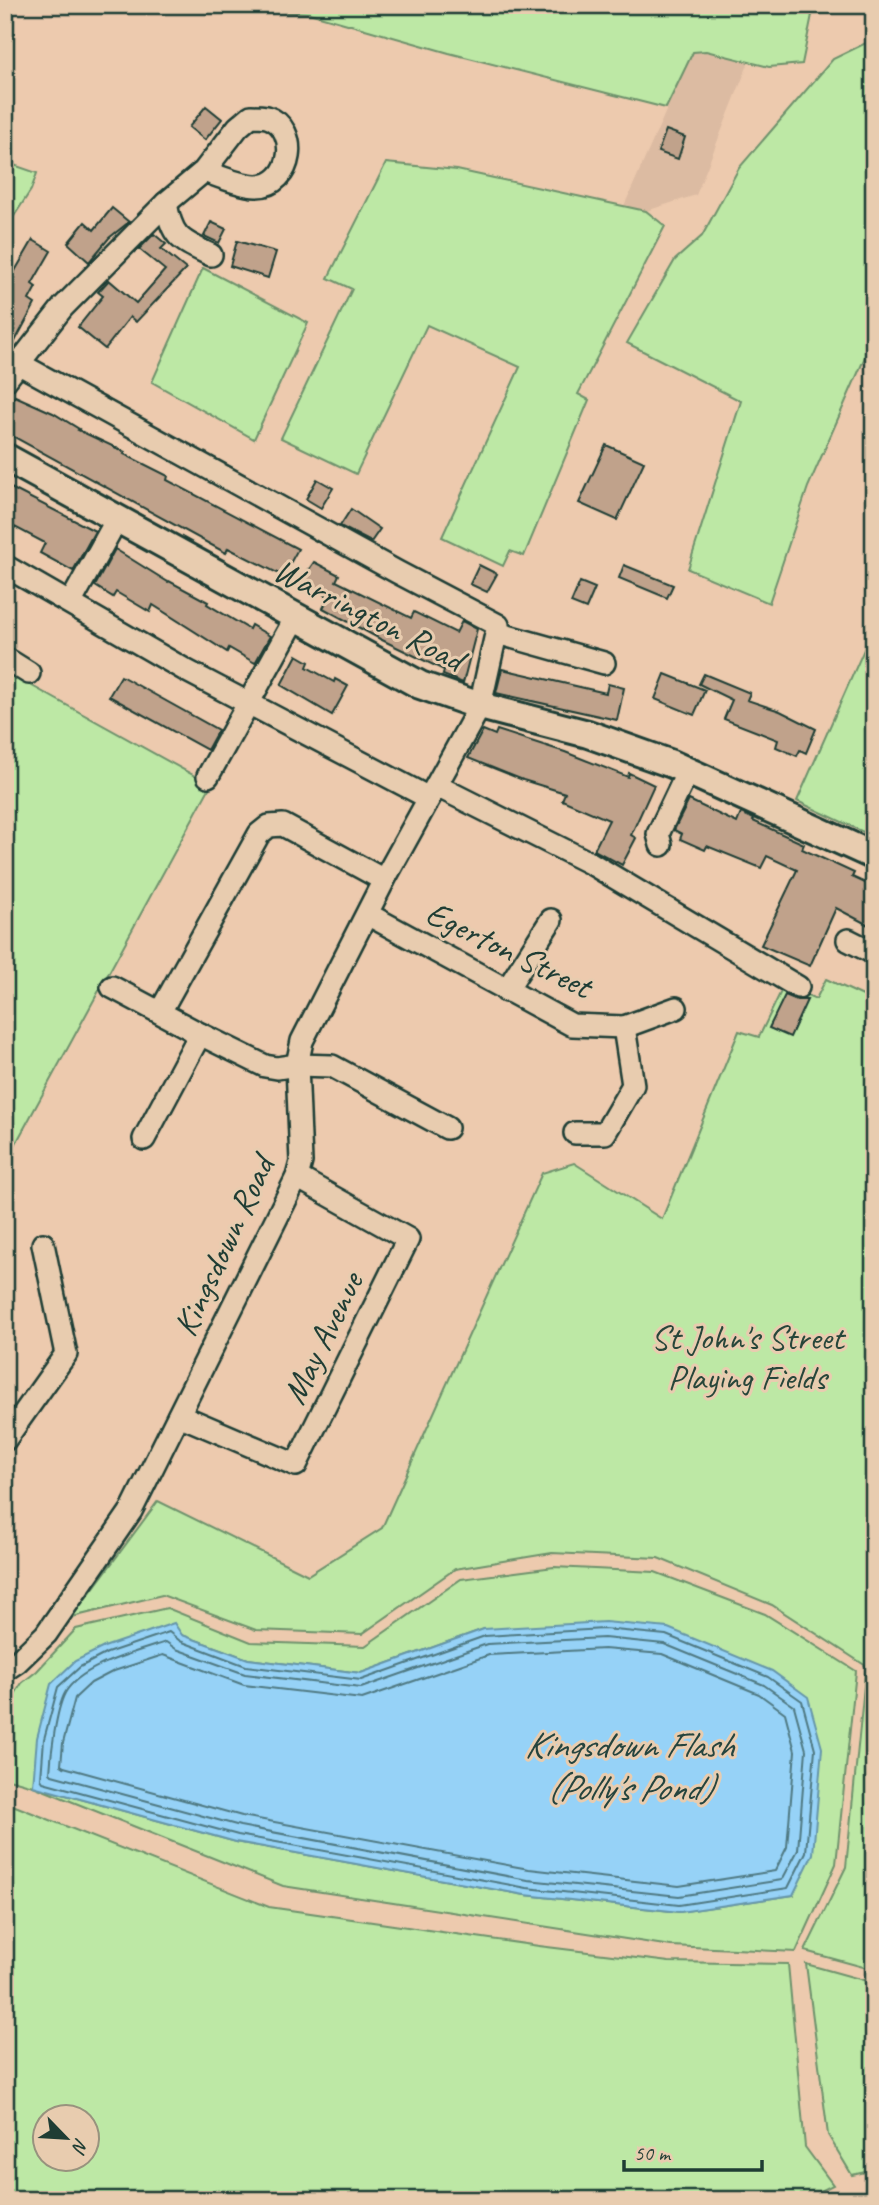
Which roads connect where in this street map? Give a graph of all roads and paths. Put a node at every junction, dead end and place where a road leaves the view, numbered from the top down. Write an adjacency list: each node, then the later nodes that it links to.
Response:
1 (204, 171): 2 (street)
2 (166, 203): 3 (street); 4 (street)
3 (211, 255)
4 (12, 359): 5 (street); 11 (street)
5 (5, 382)
6 (5, 457): 7 (main road, Warrington Road)
7 (117, 519): 9 (street); 10 (main road, Warrington Road)
8 (5, 566): 9 (street)
9 (71, 602): 15 (street)
10 (296, 617): 15 (street); 16 (main road, Warrington Road)
11 (498, 629): 13 (street); 16 (street, Kingsdown Road)
12 (5, 658): 14 (street)
13 (604, 663)
14 (29, 673)
15 (250, 703): 18 (street); 19 (street)
16 (480, 706): 17 (main road, Warrington Road); 19 (street, Kingsdown Road)
17 (688, 771): 20 (street); 21 (main road, Warrington Road)
18 (208, 776)
19 (433, 792): 22 (street, Kingsdown Road); 28 (street)
20 (661, 845)
21 (874, 856)
22 (384, 880): 23 (street, Kingsdown Road); 31 (street)
23 (369, 915): 29 (street, Egerton Street); 34 (street, Kingsdown Road)
24 (551, 920): 29 (street)
25 (848, 940): 26 (street)
26 (874, 953)
27 (112, 987): 31 (street)
28 (799, 987)
29 (506, 990): 32 (street, Egerton Street)
30 (676, 1008): 32 (street, Egerton Street)
31 (160, 1012): 33 (street)
32 (624, 1027): 36 (street, Egerton Street)
33 (200, 1034): 34 (street); 37 (street)
34 (297, 1065): 35 (street); 38 (street, Kingsdown Road)
35 (447, 1128)
36 (575, 1133)
37 (144, 1139)
38 (298, 1178): 40 (street, Kingsdown Road); 40 (street, May Avenue)
39 (43, 1244): 41 (street)
40 (179, 1415): 42 (street, Kingsdown Road)
41 (5, 1440)
42 (5, 1670)

